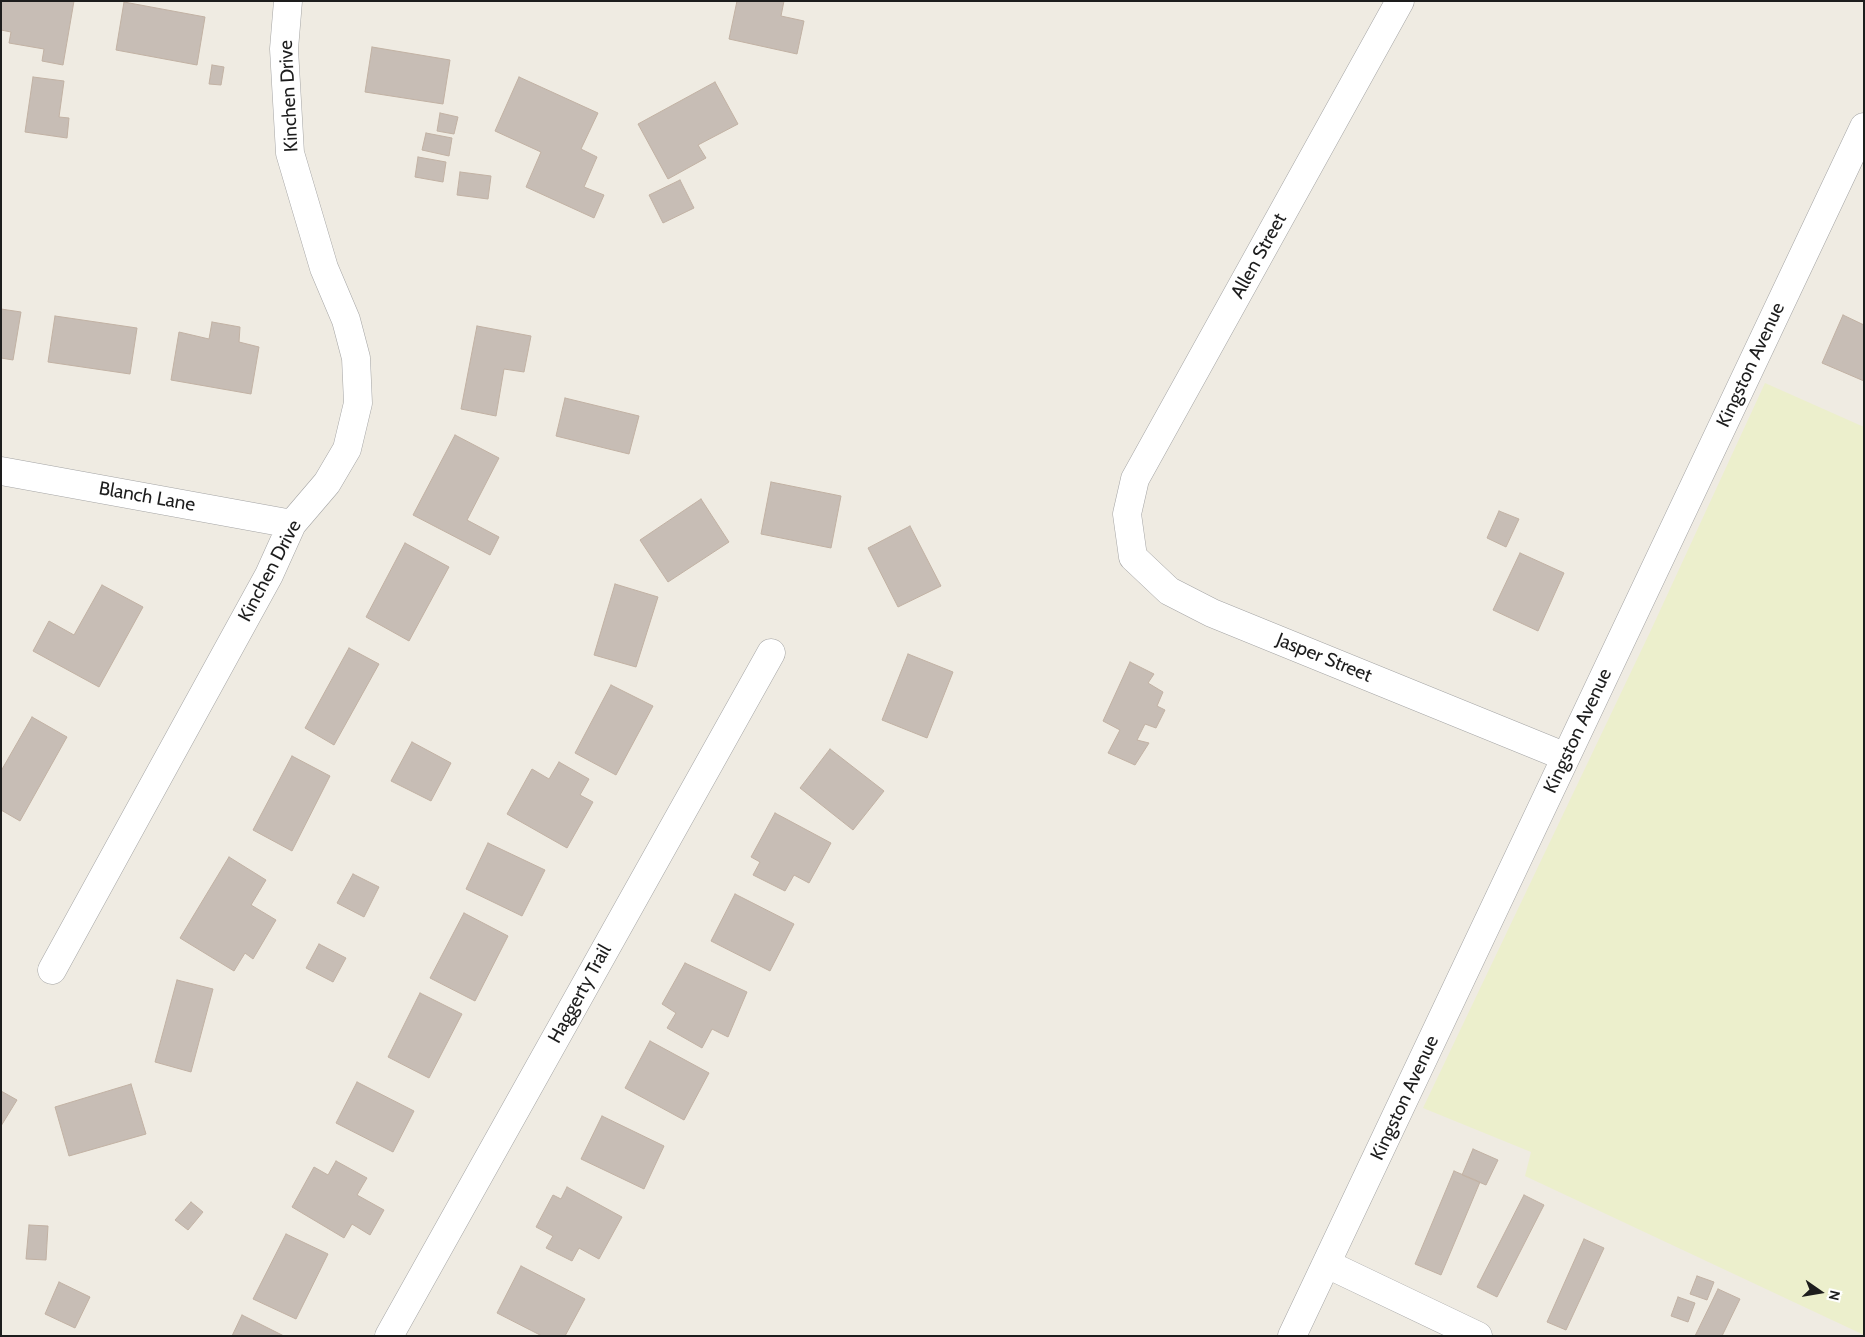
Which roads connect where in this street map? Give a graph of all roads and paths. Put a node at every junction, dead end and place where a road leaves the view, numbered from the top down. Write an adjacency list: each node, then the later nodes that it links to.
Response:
1 (288, 1): 6 (street, Kinchen Drive)
2 (1400, 1): 5 (street, Allen Street)
3 (1864, 127): 8 (street, Kingston Avenue)
4 (1, 470): 6 (street, Blanch Lane)
5 (1127, 514): 8 (street, Jasper Street)
6 (292, 524): 9 (street, Kinchen Drive)
7 (771, 653): 11 (street, Haggerty Trail)
8 (1566, 757): 10 (street, Kingston Avenue)
9 (52, 970)
10 (1327, 1264): 12 (street, Kingston Avenue); 13 (street)
11 (389, 1336)
12 (1292, 1336)
13 (1478, 1336)

